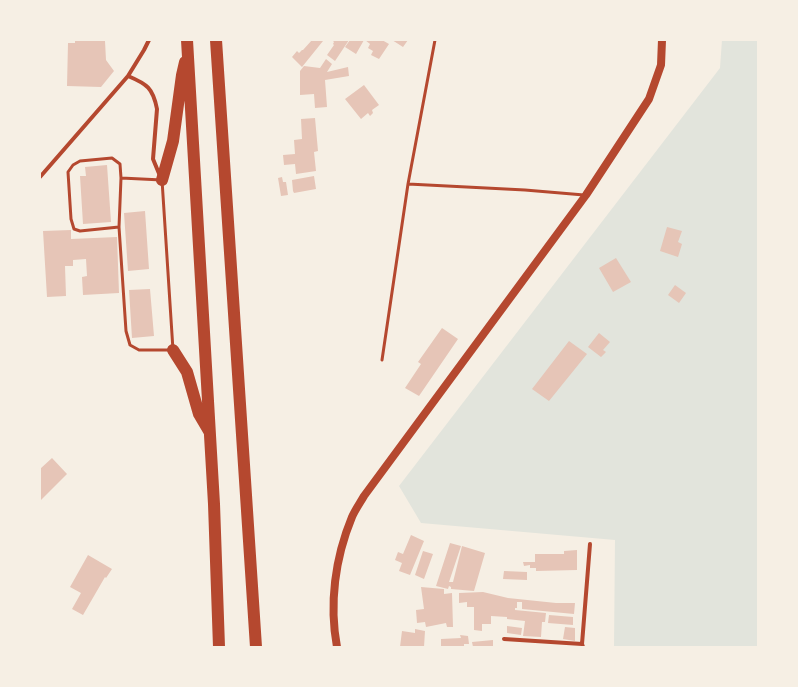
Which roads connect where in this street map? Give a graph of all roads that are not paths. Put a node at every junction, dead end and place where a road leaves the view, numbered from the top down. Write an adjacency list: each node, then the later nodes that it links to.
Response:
1 (149, 40): 6 (street)
2 (216, 40): 20 (highway)
3 (435, 40): 10 (lane)
4 (662, 40): 11 (main road)
5 (188, 45): 9 (highway); 15 (highway)
6 (128, 76): 7 (street); 9 (street)
7 (40, 177)
8 (121, 178): 9 (lane); 12 (lane); 12 (lane)
9 (162, 180): 13 (lane)
10 (408, 184): 11 (lane); 14 (lane)
11 (586, 195): 21 (main road)
12 (119, 227): 13 (lane)
13 (173, 350): 15 (highway)
14 (382, 360)
15 (210, 432): 19 (highway)
16 (590, 544): 18 (street)
17 (504, 638): 18 (street)
18 (583, 646)
19 (219, 647)
20 (256, 647)
21 (337, 647)

